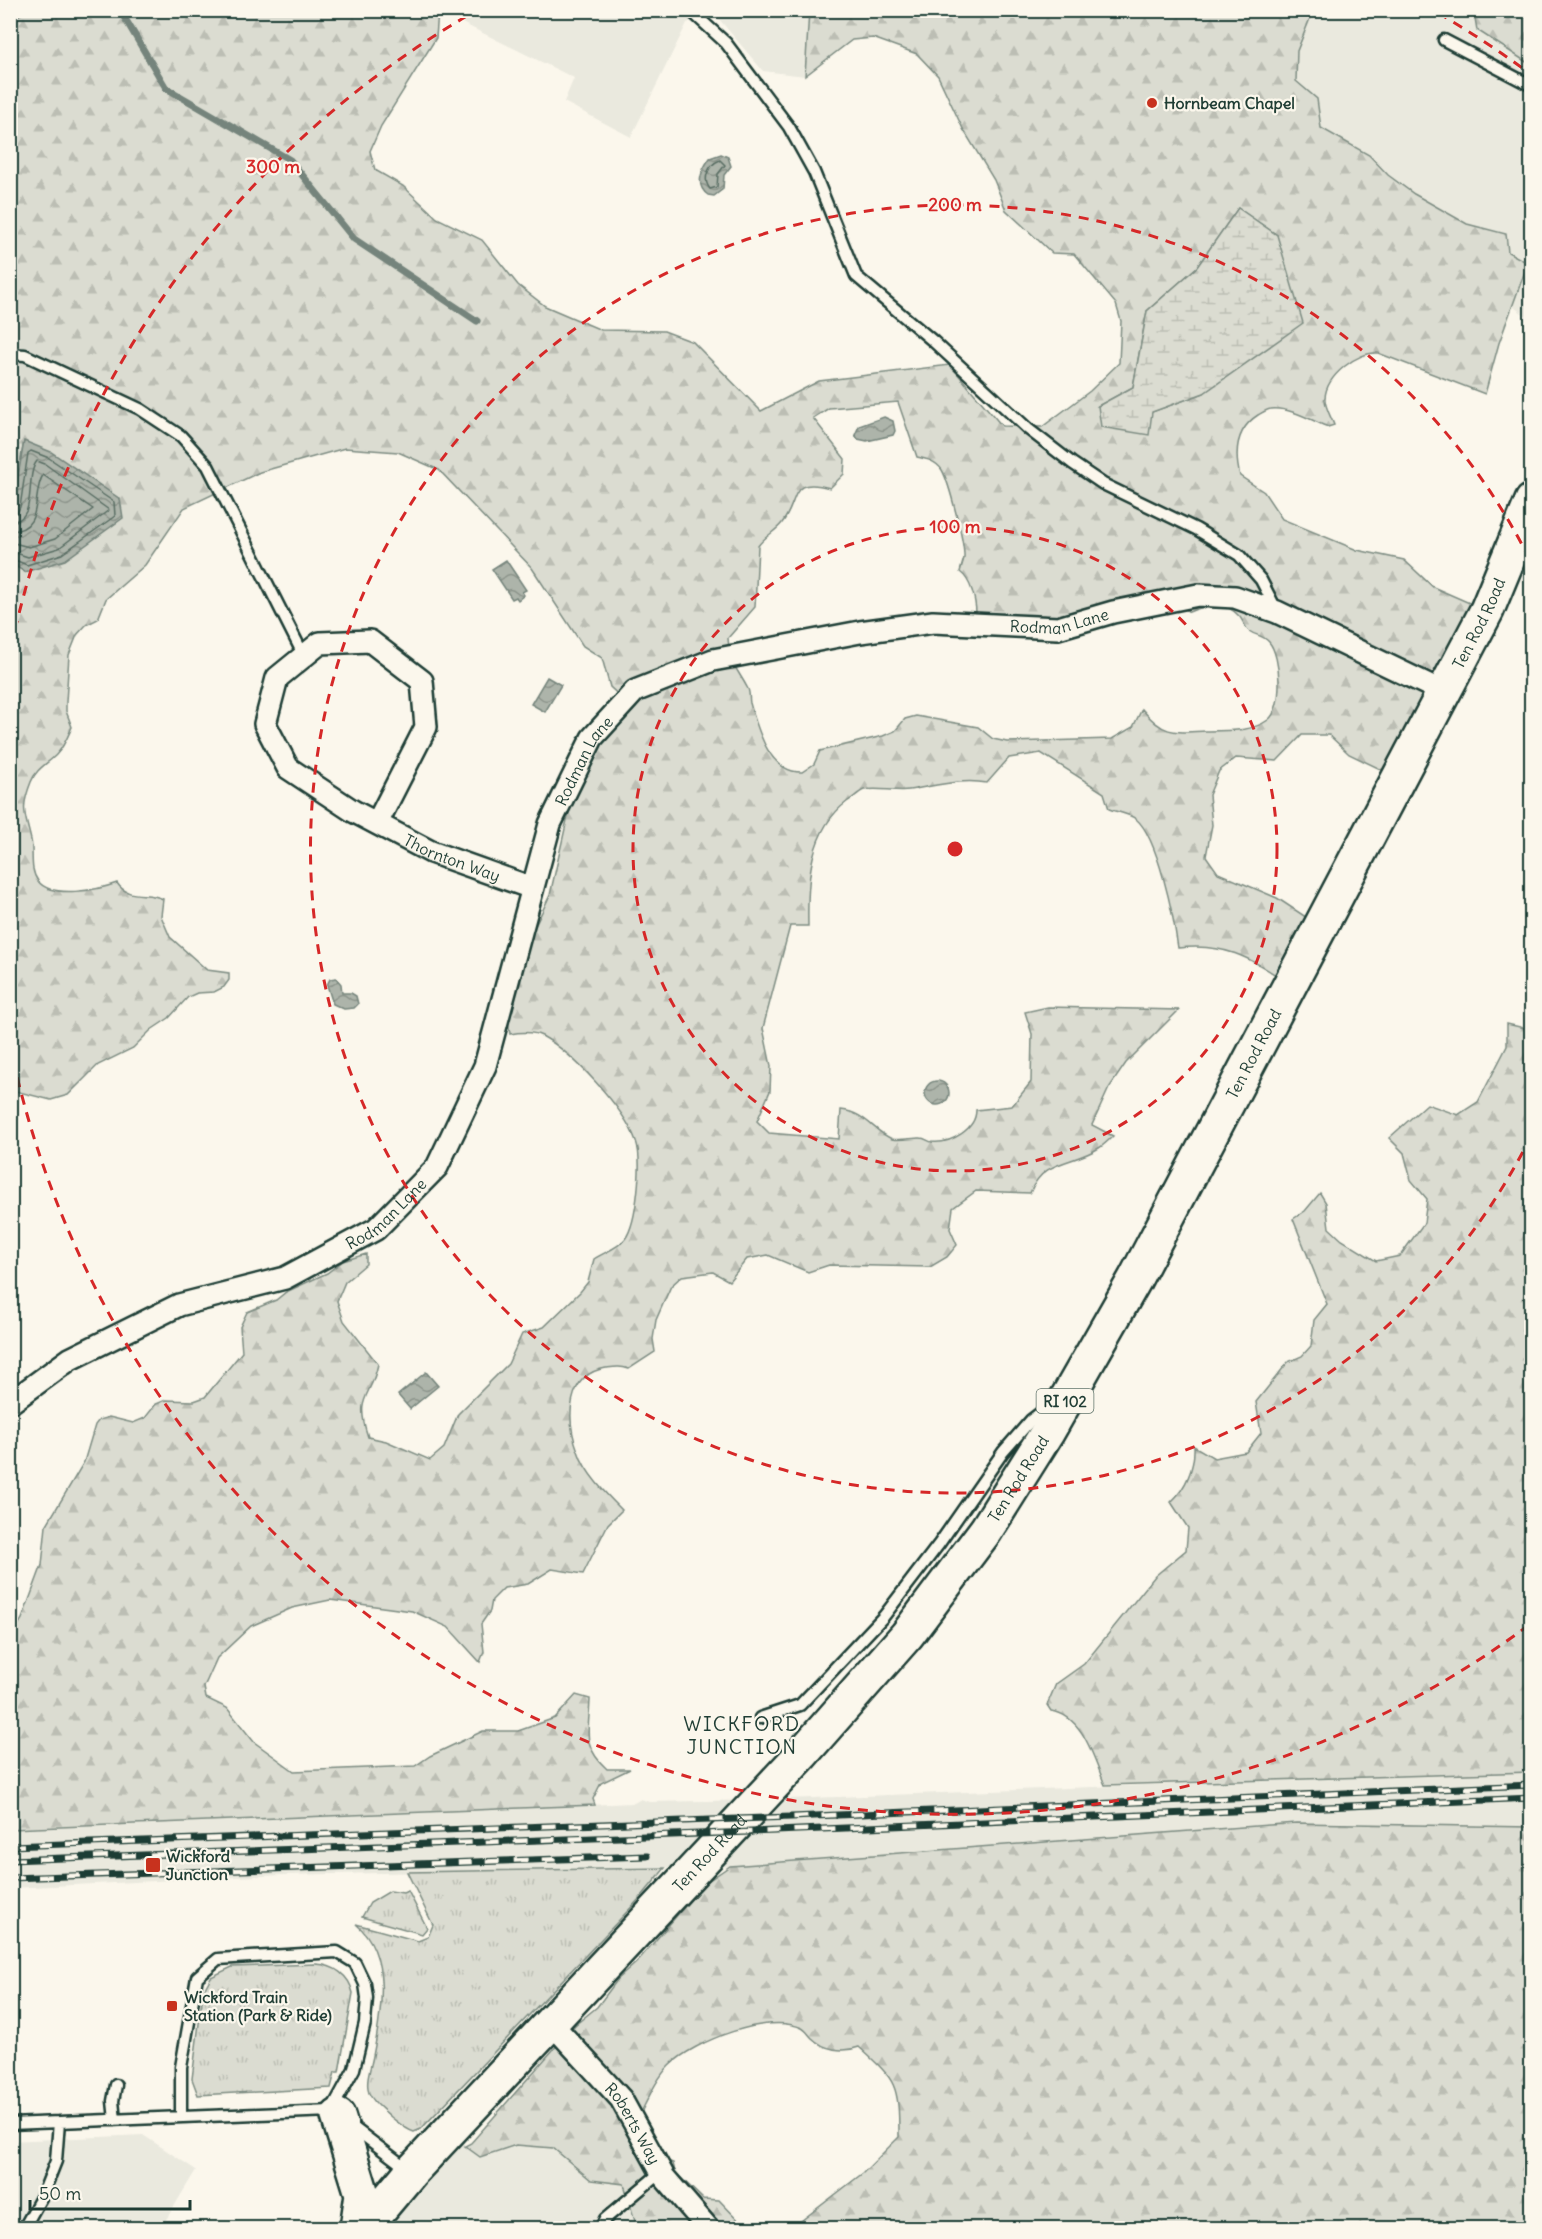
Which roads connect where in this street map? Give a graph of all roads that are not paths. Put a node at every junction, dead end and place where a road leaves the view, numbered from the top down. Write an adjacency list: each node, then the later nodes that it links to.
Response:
1 (690, 10): 6 (lane)
2 (1444, 40): 3 (lane)
3 (1532, 86)
4 (10, 354): 7 (lane)
5 (1532, 501): 8 (main road, Ten Rod Road / RI 102)
6 (1277, 612): 8 (street, Rodman Lane); 10 (street, Rodman Lane)
7 (304, 656): 9 (street, Thornton Way); 9 (street, Thornton Way)
8 (1443, 692): 11 (main road, Ten Rod Road / RI 102)
9 (377, 824): 10 (street, Thornton Way)
10 (532, 888): 12 (street, Rodman Lane)
11 (1071, 1391): 13 (lane); 14 (main road, Ten Rod Road / RI 102)
12 (10, 1403)
13 (760, 1718)
14 (552, 2024): 21 (main road, Ten Rod Road / RI 102); 22 (street, Roberts Way)
15 (116, 2085): 18 (lane)
16 (334, 2114): 17 (lane); 17 (lane); 21 (lane); 24 (main road)
17 (181, 2116): 18 (lane)
18 (115, 2120): 19 (lane)
19 (59, 2122): 20 (lane); 23 (lane)
20 (10, 2124)
21 (411, 2172): 25 (main road, Ten Rod Road / RI 102)
22 (661, 2172): 26 (lane); 27 (street, Roberts Way)
23 (24, 2229)
24 (357, 2229)
25 (364, 2229)
26 (601, 2229)
27 (708, 2229)

